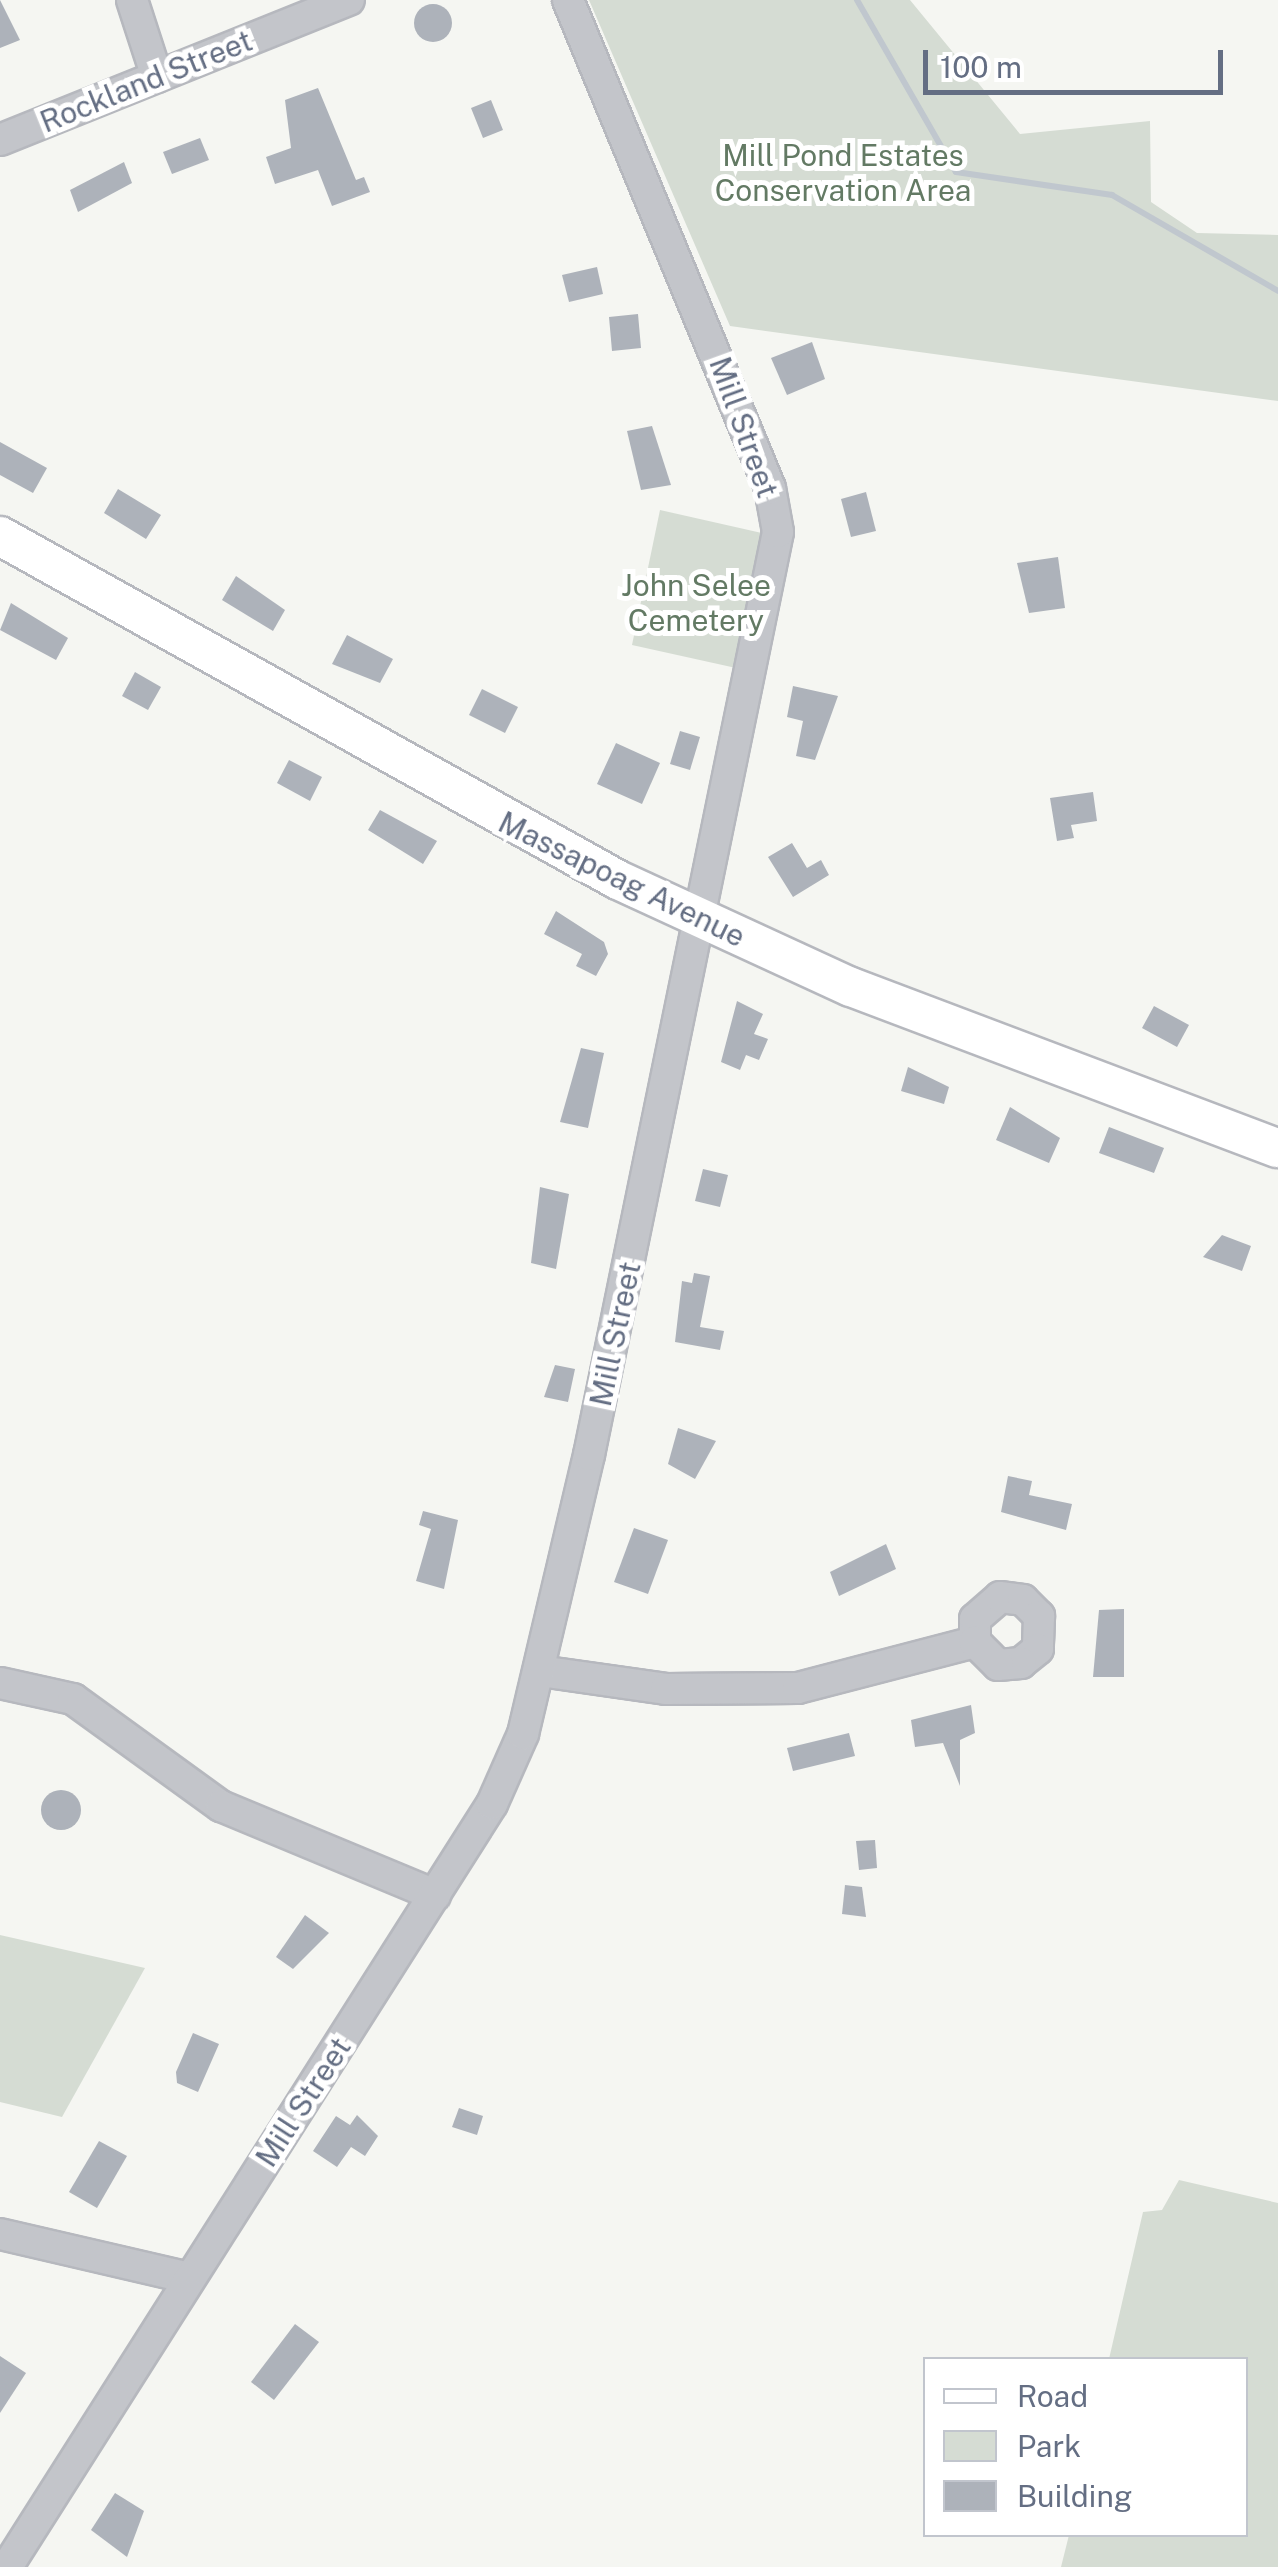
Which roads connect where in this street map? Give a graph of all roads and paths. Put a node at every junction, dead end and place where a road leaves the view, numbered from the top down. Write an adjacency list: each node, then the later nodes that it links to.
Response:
1 (132, 0): 4 (street)
2 (348, 0): 4 (street, Rockland Street)
3 (568, 0): 7 (street, Mill Street)
4 (157, 77): 5 (street, Rockland Street)
5 (0, 140)
6 (0, 536): 7 (main road, Massapoag Avenue)
7 (704, 921): 8 (main road, Massapoag Avenue); 10 (street, Mill Street)
8 (1278, 1148)
9 (975, 1642): 10 (street)
10 (540, 1671): 12 (street, Mill Street)
11 (0, 1682): 12 (street)
12 (434, 1895): 14 (street, Mill Street)
13 (0, 2234): 14 (street)
14 (189, 2278): 15 (street, Mill Street)
15 (7, 2567)

